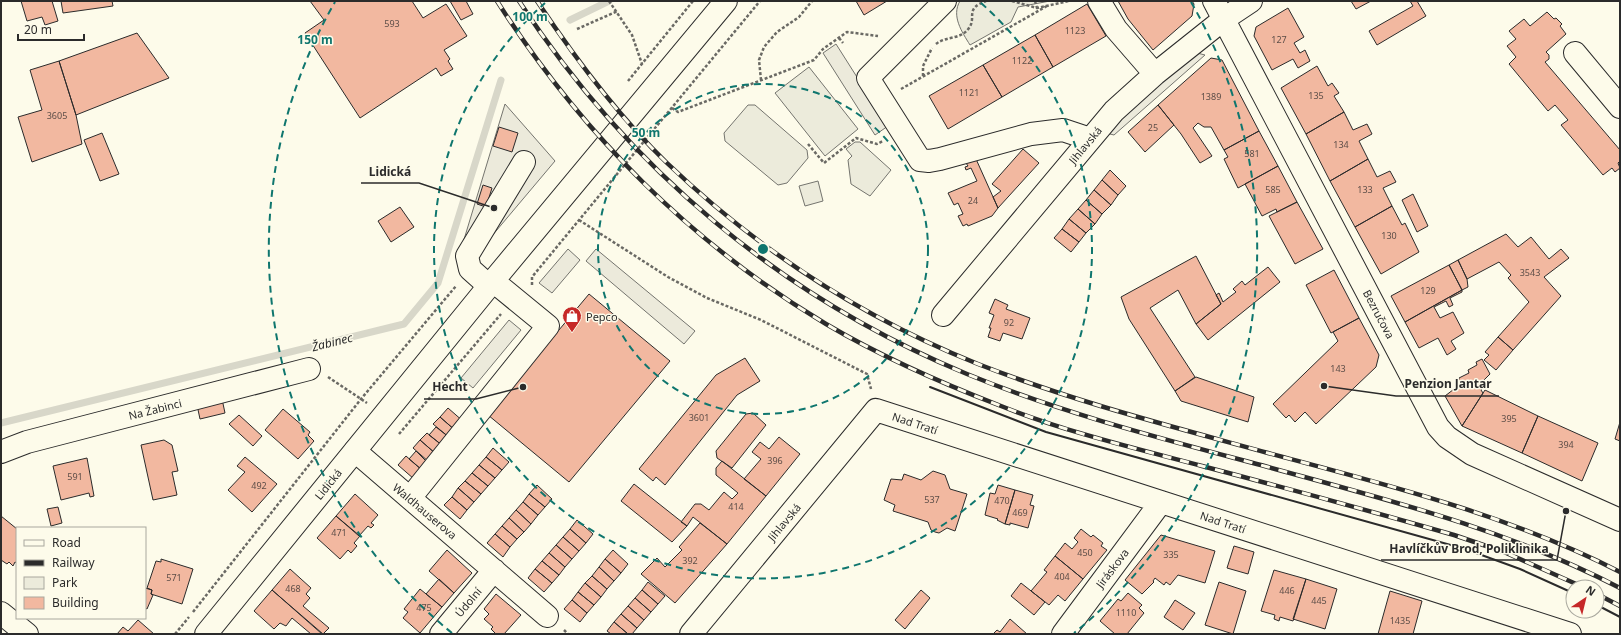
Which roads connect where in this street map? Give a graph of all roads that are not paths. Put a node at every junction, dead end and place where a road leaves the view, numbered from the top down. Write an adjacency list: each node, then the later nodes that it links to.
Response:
1 (726, 1): 11 (street, Lidická)
2 (945, 1): 9 (street)
3 (1099, 1): 7 (street)
4 (1251, 1): 5 (street, Jihlavská)
5 (1219, 10): 7 (street, Jihlavská); 19 (street, Bezručova)
6 (1575, 52): 8 (street)
7 (1155, 74): 9 (street, Jihlavská)
8 (1620, 107)
9 (1090, 139): 12 (street, Jihlavská)
10 (524, 162): 11 (street)
11 (491, 283): 15 (street, Lidická); 17 (street)
12 (943, 315)
13 (309, 369): 16 (street, Na Žabinci)
14 (876, 410): 18 (street, Nad Tratí); 27 (street, Jihlavská)
15 (355, 451): 17 (street, Waldhauserova); 25 (street, Lidická)
16 (1, 452)
17 (410, 498): 20 (street, Waldhauserova)
18 (1161, 502): 23 (street, Jiráskova); 28 (street, Nad Tratí)
19 (1620, 520)
20 (494, 570): 22 (street, Waldhauserova); 26 (street, Údolní)
21 (1, 613): 24 (street)
22 (547, 616)
23 (1068, 632)
24 (27, 634)
25 (206, 634)
26 (441, 634)
27 (691, 634)
28 (1570, 634)

